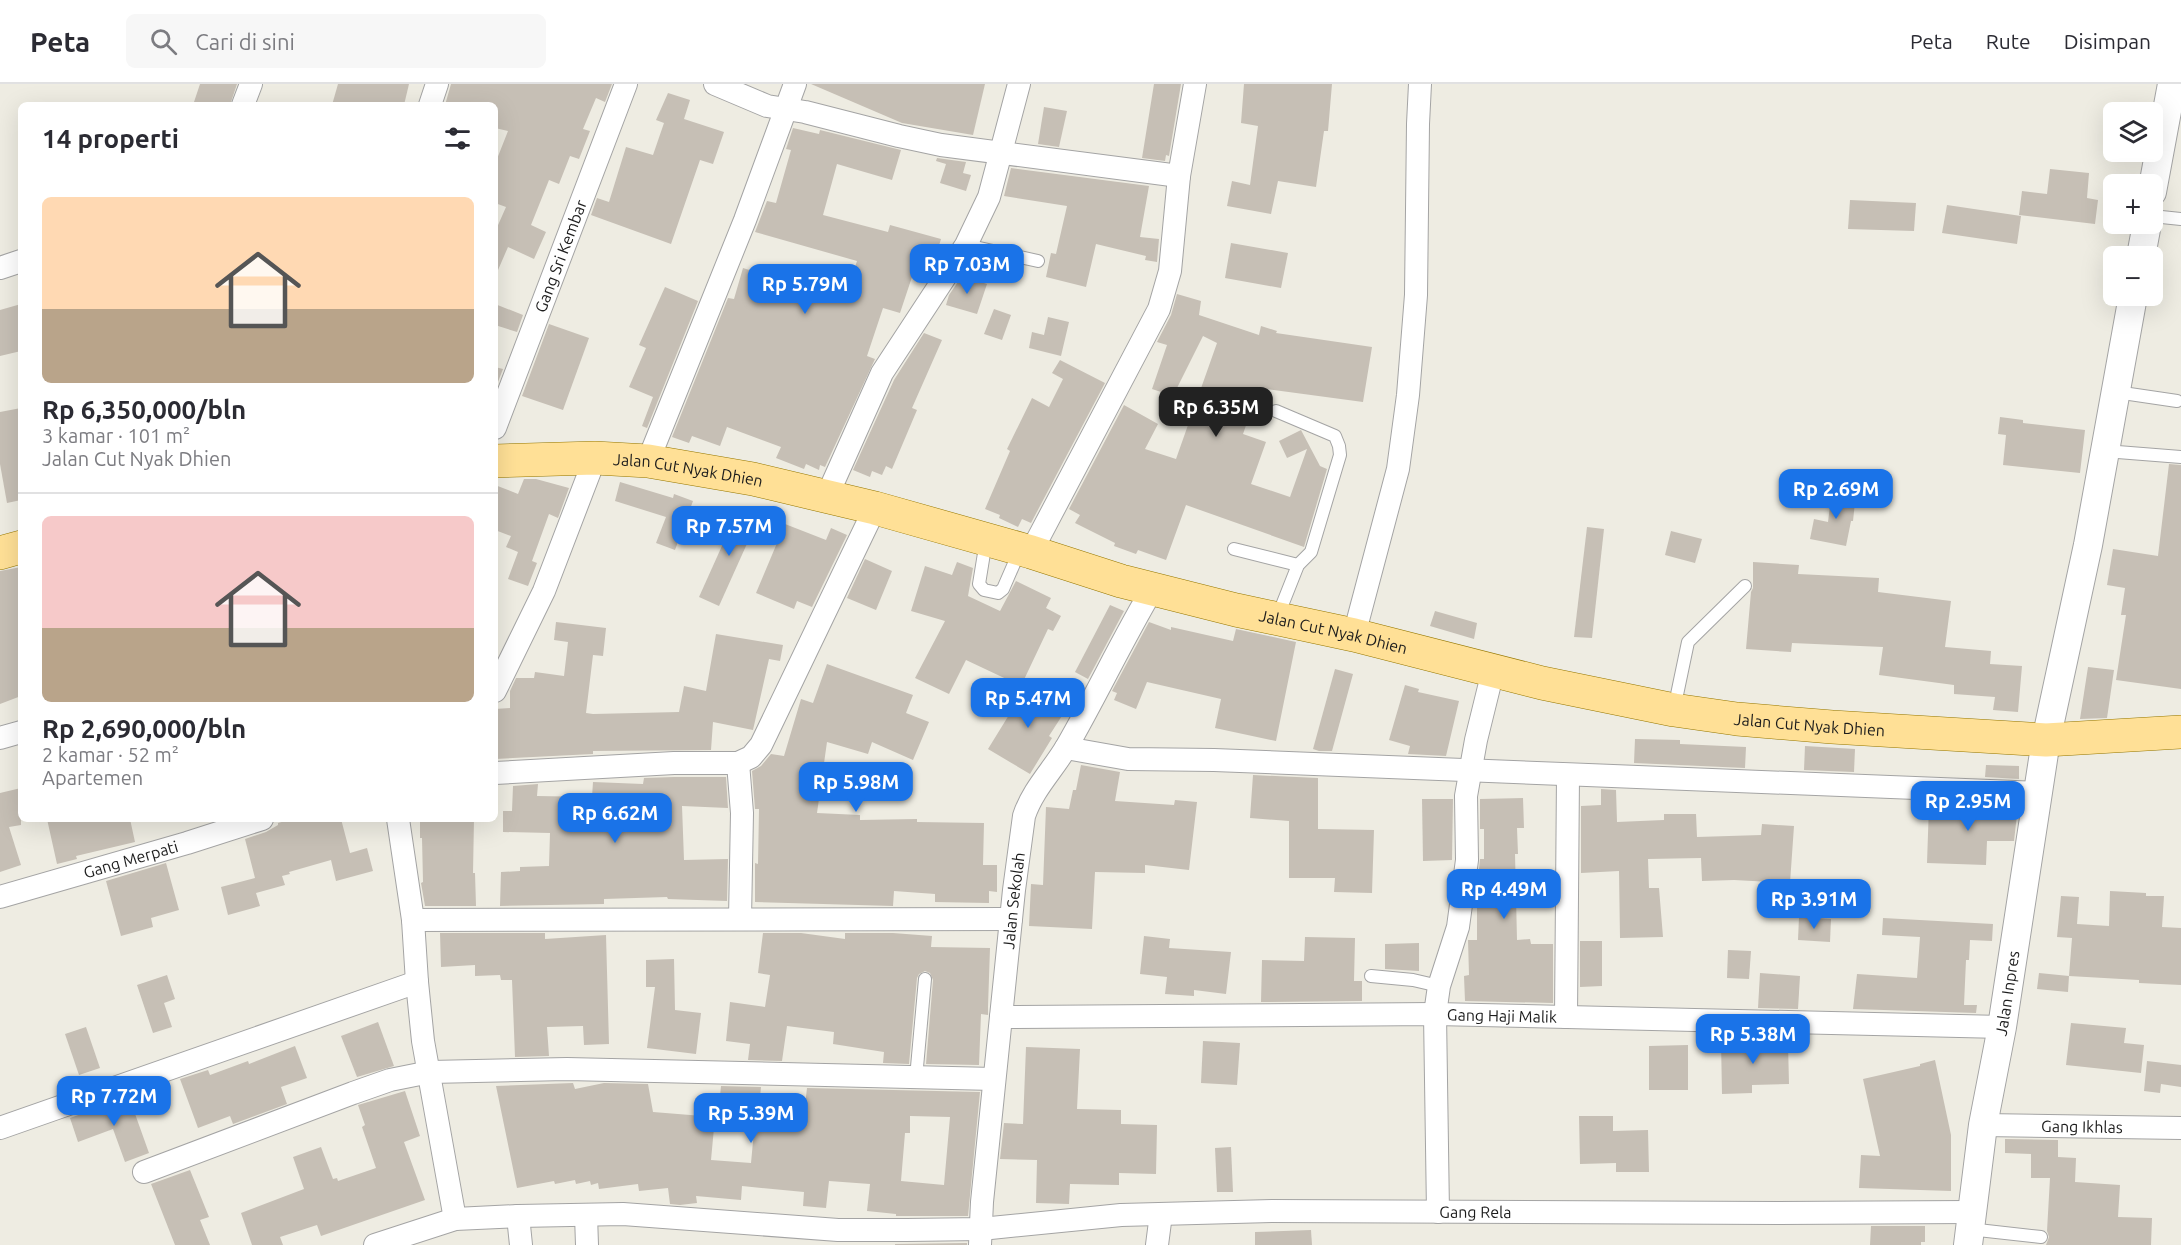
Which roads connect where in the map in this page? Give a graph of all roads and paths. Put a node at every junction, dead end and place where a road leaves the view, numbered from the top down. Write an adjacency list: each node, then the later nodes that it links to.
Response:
1 (251, 84): 10 (street)
2 (437, 84): 11 (street)
3 (626, 84): 26 (street, Gang Sri Kembar)
4 (715, 84): 12 (street)
5 (795, 84): 12 (street)
6 (1019, 84): 13 (street)
7 (1195, 84): 15 (street)
8 (1420, 84): 43 (street)
9 (2172, 84): 14 (street)
10 (244, 102)
11 (431, 102)
12 (785, 109): 13 (street); 31 (street)
13 (1002, 152): 15 (street); 18 (street)
14 (2155, 174)
15 (1179, 177): 37 (street)
16 (2163, 217): 17 (lane)
17 (2181, 219)
18 (966, 245): 19 (lane); 32 (street)
19 (1038, 261)
20 (18, 262): 21 (street)
21 (0, 268)
22 (2131, 306): 23 (street, Jalan Inpres)
23 (2116, 392): 24 (lane); 27 (street, Jalan Inpres)
24 (2177, 401)
25 (1276, 411): 39 (lane)
26 (498, 420)
27 (2105, 451): 28 (lane); 50 (street, Jalan Inpres)
28 (2181, 457)
29 (595, 458): 30 (main road, Jalan Cut Nyak Dhien); 31 (main road, Jalan Cut Nyak Dhien); 45 (street)
30 (498, 461)
31 (648, 461): 32 (main road, Jalan Cut Nyak Dhien)
32 (827, 496): 33 (main road, Jalan Cut Nyak Dhien)
33 (875, 508): 34 (main road, Jalan Cut Nyak Dhien); 52 (street)
34 (986, 540): 37 (main road, Jalan Cut Nyak Dhien); 37 (lane)
35 (18, 548): 38 (main road)
36 (1234, 549): 39 (lane)
37 (1025, 550): 41 (main road, Jalan Cut Nyak Dhien)
38 (0, 553)
39 (1298, 565): 42 (lane)
40 (1745, 586): 46 (lane)
41 (1153, 588): 42 (main road, Jalan Cut Nyak Dhien); 51 (street, Jalan Sekolah)
42 (1277, 619): 43 (main road, Jalan Cut Nyak Dhien)
43 (1354, 635): 44 (main road, Jalan Cut Nyak Dhien)
44 (1493, 670): 46 (main road, Jalan Cut Nyak Dhien); 53 (street)
45 (498, 685)
46 (1674, 710): 50 (main road, Jalan Cut Nyak Dhien)
47 (2181, 732): 50 (main road, Jalan Cut Nyak Dhien)
48 (18, 733): 49 (street)
49 (0, 738)
50 (2046, 740): 56 (street, Jalan Inpres)
51 (1066, 748): 53 (street); 60 (street, Jalan Sekolah)
52 (738, 764): 54 (street); 62 (street)
53 (1469, 771): 55 (street); 66 (street)
54 (498, 773)
55 (1568, 775): 56 (street); 69 (street)
56 (2039, 793): 70 (street, Jalan Inpres)
57 (253, 822): 59 (street, Gang Merpati)
58 (398, 822): 61 (street)
59 (0, 897)
60 (1011, 919): 62 (street); 68 (street, Jalan Sekolah)
61 (412, 920): 62 (street); 65 (street)
62 (740, 920)
63 (1371, 976): 66 (lane)
64 (925, 979): 72 (lane)
65 (417, 982): 71 (street); 75 (street)
66 (1439, 986): 67 (street)
67 (1435, 1014): 68 (street, Gang Haji Malik); 69 (street, Gang Haji Malik); 78 (street)
68 (1001, 1017): 73 (street, Jalan Sekolah)
69 (1566, 1017): 70 (street, Gang Haji Malik)
70 (2002, 1027): 74 (street, Jalan Inpres)
71 (430, 1072): 72 (street); 77 (street); 82 (street)
72 (916, 1077): 73 (street)
73 (994, 1079): 84 (street, Jalan Sekolah)
74 (1983, 1125): 76 (street, Gang Ikhlas); 83 (street, Jalan Inpres)
75 (0, 1128)
76 (2181, 1128)
77 (144, 1173)
78 (1438, 1212): 79 (street, Gang Rela); 83 (street, Gang Rela)
79 (1161, 1214): 84 (street, Gang Rela); 89 (street)
80 (586, 1215): 81 (street, Gang Rela); 84 (street, Gang Rela); 88 (street)
81 (518, 1216): 82 (street, Gang Rela); 87 (street)
82 (454, 1219): 86 (street, Gang Rela)
83 (1969, 1229): 85 (lane)
84 (980, 1237)
85 (2041, 1237)
86 (375, 1245)
87 (520, 1245)
88 (586, 1245)
89 (1157, 1245)

